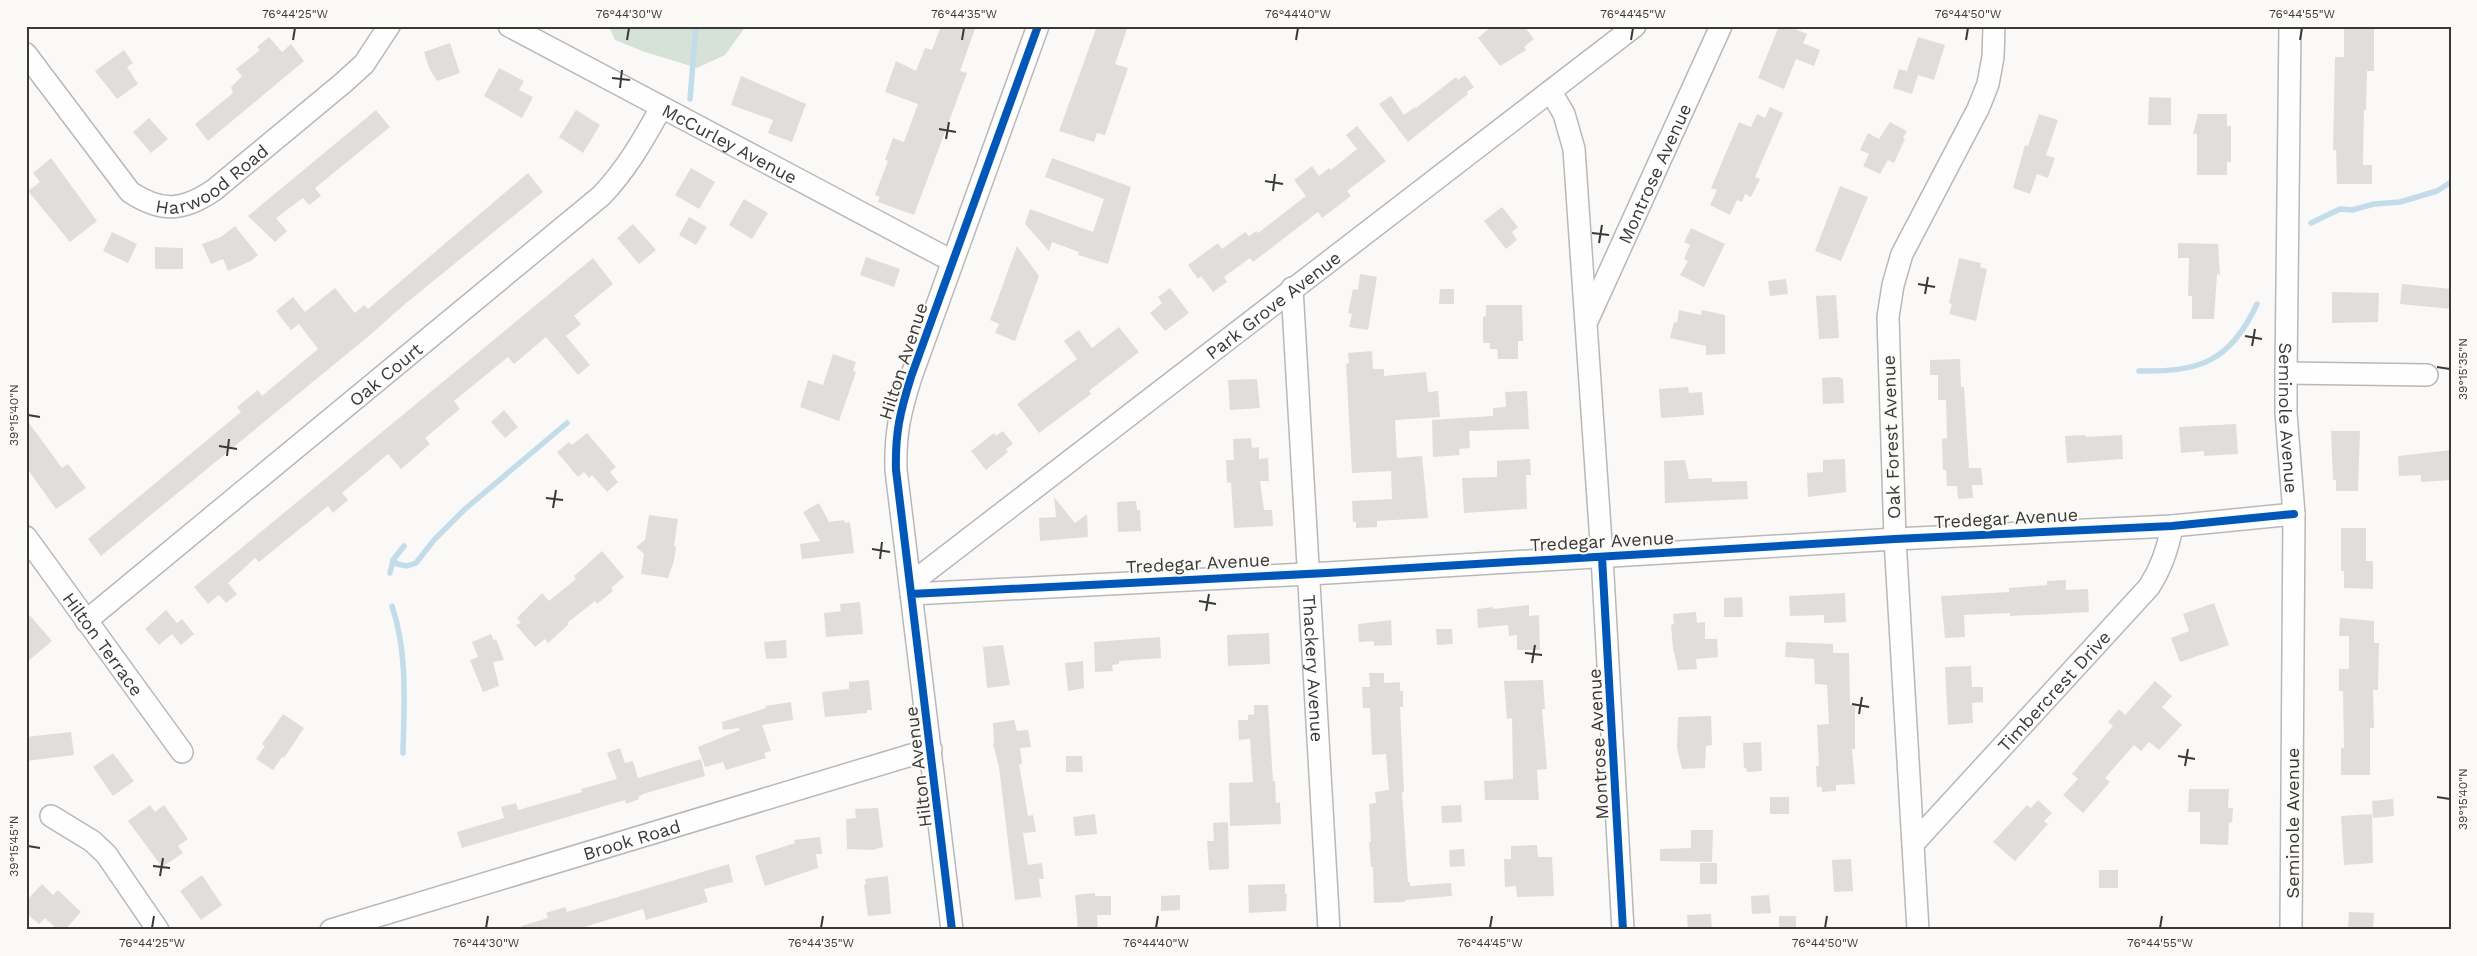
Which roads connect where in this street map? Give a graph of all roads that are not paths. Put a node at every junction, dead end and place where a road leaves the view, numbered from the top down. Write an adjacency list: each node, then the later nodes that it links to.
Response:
1 (389, 26): 8 (street, Harwood Road)
2 (509, 26): 10 (street, McCurley Avenue)
3 (1038, 26): 11 (street, Hilton Avenue)
4 (1635, 26): 9 (street, Park Grove Avenue)
5 (1721, 26): 13 (street, Montrose Avenue)
6 (1994, 26): 19 (street, Oak Forest Avenue)
7 (2290, 26): 14 (street, Seminole Avenue)
8 (26, 54)
9 (1552, 92): 12 (street, Park Grove Avenue); 13 (street, Montrose Avenue)
10 (661, 108): 11 (street, McCurley Avenue); 23 (street, Oak Court)
11 (952, 261): 22 (street, Hilton Avenue)
12 (1292, 288): 21 (street, Thackery Avenue); 22 (street, Park Grove Avenue)
13 (1587, 321): 20 (street, Montrose Avenue)
14 (2286, 373): 15 (street); 16 (street, Seminole Avenue)
15 (2427, 375)
16 (2294, 514): 17 (street, Tredegar Avenue); 34 (street, Seminole Avenue)
17 (2172, 526): 19 (street, Tredegar Avenue); 27 (street, Timbercrest Drive)
18 (26, 537): 23 (street, Hilton Terrace)
19 (1895, 538): 20 (street, Tredegar Avenue); 27 (street, Oak Forest Avenue)
20 (1602, 557): 21 (street, Tredegar Avenue); 32 (street, Montrose Avenue)
21 (1308, 573): 22 (street, Tredegar Avenue); 31 (street, Thackery Avenue)
22 (910, 589): 24 (street, Hilton Avenue)
23 (86, 621): 25 (street, Hilton Terrace)
24 (931, 749): 29 (street, Brook Road); 30 (street, Hilton Avenue)
25 (182, 752)
26 (51, 816): 28 (street)
27 (1913, 844): 33 (street, Oak Forest Avenue)
28 (158, 930)
29 (331, 930)
30 (952, 930)
31 (1329, 930)
32 (1623, 930)
33 (1918, 930)
34 (2291, 930)

